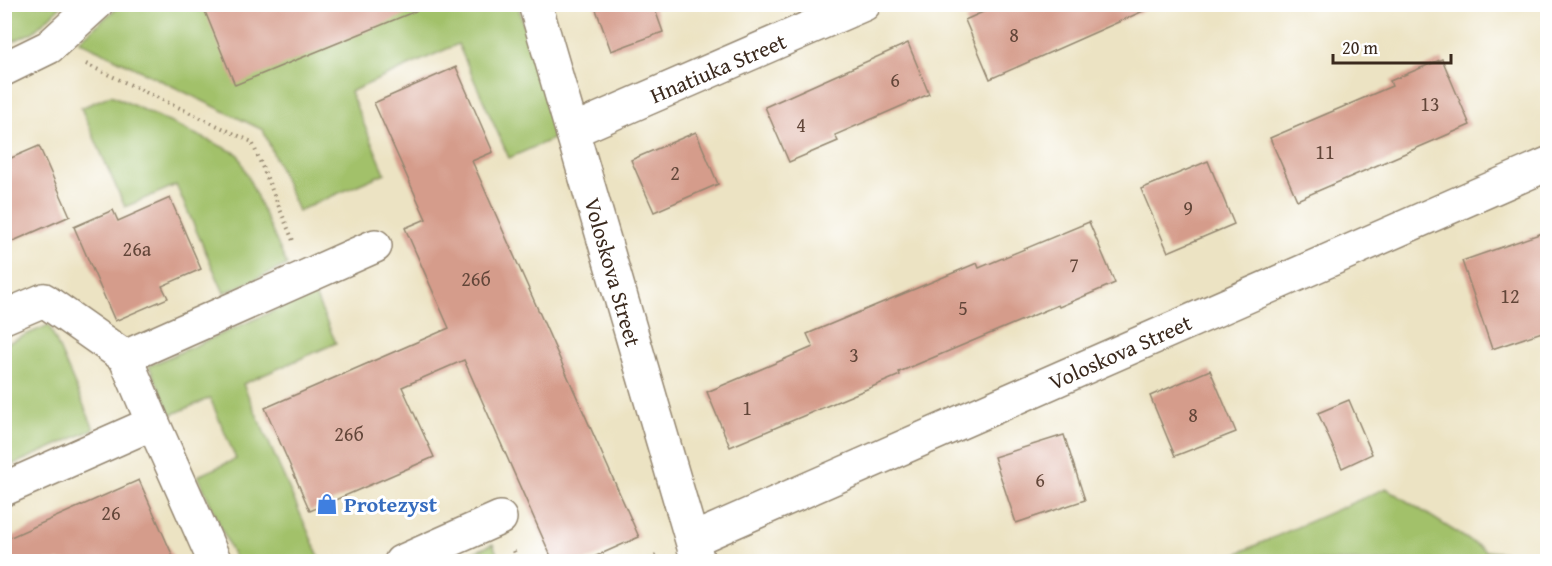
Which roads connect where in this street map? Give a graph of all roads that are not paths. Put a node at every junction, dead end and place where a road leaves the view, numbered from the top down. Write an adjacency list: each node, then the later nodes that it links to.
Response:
1 (96, 4): 4 (street)
2 (535, 4): 5 (street, Voloskova Street)
3 (864, 4): 5 (street, Hnatiuka Street)
4 (4, 69)
5 (572, 131): 13 (street, Voloskova Street)
6 (1548, 164): 13 (street, Voloskova Street)
7 (375, 246): 9 (street)
8 (4, 317): 9 (street)
9 (125, 357): 10 (street)
10 (153, 423): 11 (street); 14 (street)
11 (4, 489)
12 (500, 518): 15 (street)
13 (695, 551)
14 (215, 561)
15 (401, 561)

